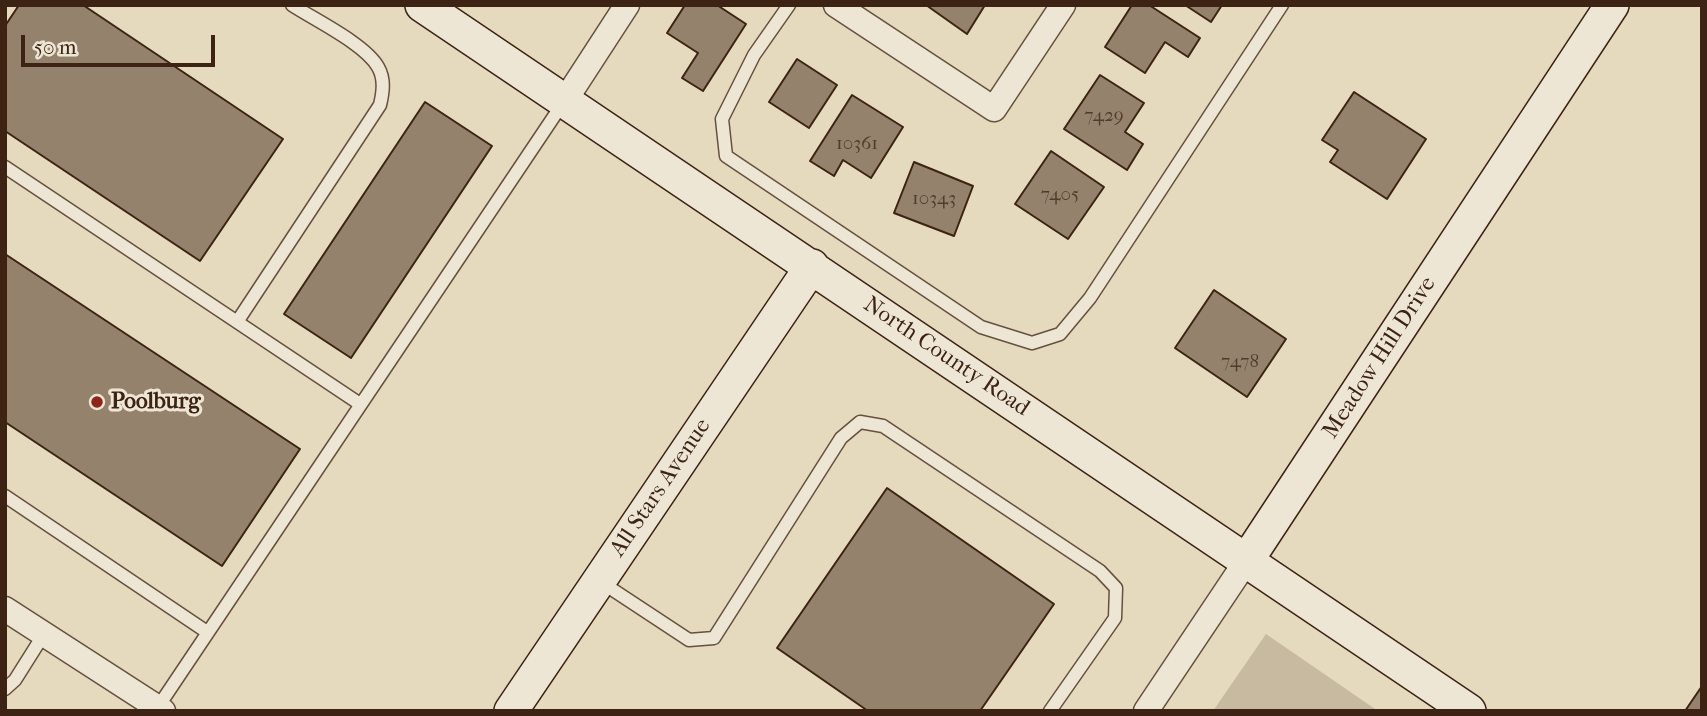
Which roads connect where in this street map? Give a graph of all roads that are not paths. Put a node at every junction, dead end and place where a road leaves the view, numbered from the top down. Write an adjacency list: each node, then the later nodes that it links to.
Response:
1 (292, 5): 12 (lane)
2 (422, 5): 9 (street, North County Road)
3 (627, 5): 9 (street)
4 (789, 5): 6 (lane)
5 (1063, 5): 8 (street)
6 (1282, 5)
7 (1612, 5): 15 (street, Meadow Hill Drive)
8 (843, 7)
9 (564, 102): 11 (street, North County Road); 13 (lane)
10 (5, 167): 12 (lane)
11 (812, 266): 15 (street, North County Road); 16 (street, All Stars Avenue)
12 (237, 322): 13 (lane)
13 (360, 404): 18 (lane)
14 (5, 496): 18 (lane)
15 (1245, 563): 24 (street, Meadow Hill Drive); 25 (street, North County Road)
16 (599, 580): 22 (street, All Stars Avenue); 23 (lane)
17 (5, 608): 19 (street)
18 (207, 632): 21 (lane)
19 (44, 634): 20 (lane); 21 (street)
20 (5, 689)
21 (160, 709)
22 (511, 711)
23 (1050, 711)
24 (1146, 711)
25 (1469, 711)

